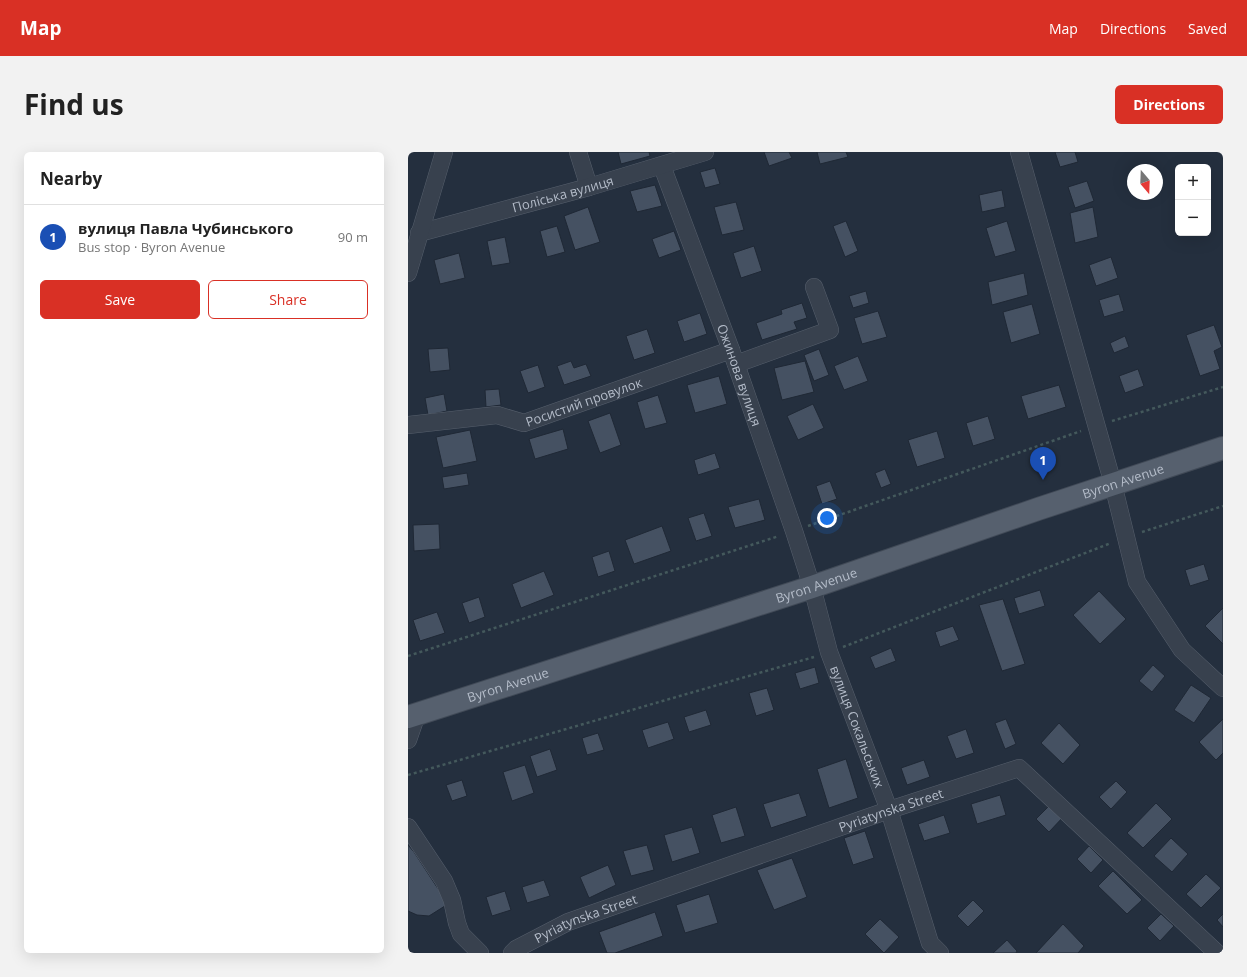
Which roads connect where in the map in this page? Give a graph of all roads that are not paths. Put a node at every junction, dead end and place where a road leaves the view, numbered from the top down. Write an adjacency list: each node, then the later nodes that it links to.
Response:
1 (444, 152): 7 (street)
2 (578, 152): 6 (street)
3 (705, 152): 5 (street, Поліська вулиця)
4 (1018, 152): 13 (street)
5 (662, 166): 6 (street, Поліська вулиця); 10 (street, Ожинова вулиця)
6 (589, 187): 7 (street, Поліська вулиця)
7 (419, 232): 8 (street)
8 (409, 265)
9 (814, 287): 10 (street, Росистий провулок)
10 (734, 357): 11 (street, Росистий провулок); 14 (street, Ожинова вулиця)
11 (408, 425)
12 (1223, 448): 13 (main road, Byron Avenue)
13 (1113, 484): 14 (main road, Byron Avenue); 15 (street)
14 (812, 587): 16 (main road, Byron Avenue); 18 (street, вулиця Сокальських)
15 (1223, 688)
16 (413, 716): 17 (street)
17 (408, 740)
18 (889, 810): 20 (street, вулиця Сокальських); 22 (street, Pyriatynska Street); 23 (street, Pyriatynska Street)
19 (408, 827): 21 (street)
20 (930, 950)
21 (480, 953)
22 (512, 953)
23 (1217, 953)

